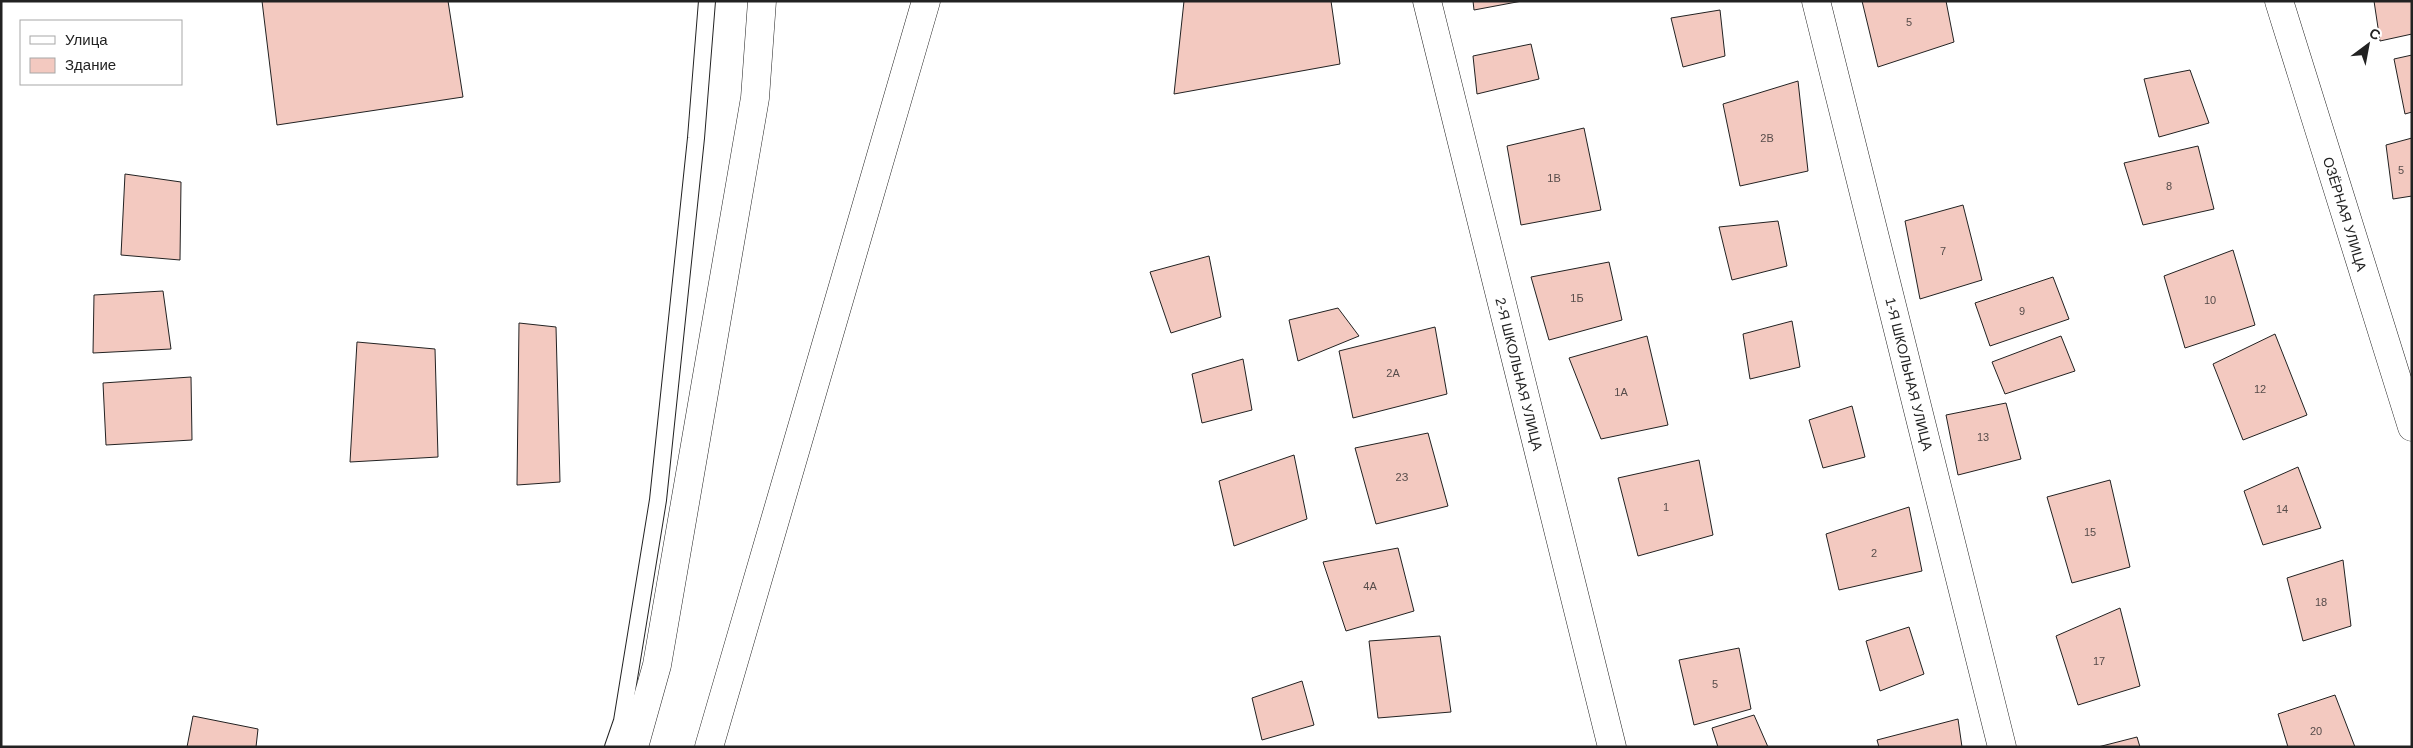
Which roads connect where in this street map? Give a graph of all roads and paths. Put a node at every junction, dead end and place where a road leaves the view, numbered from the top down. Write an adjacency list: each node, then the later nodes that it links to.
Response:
1 (707, 1): 8 (lane)
2 (762, 1): 9 (street)
3 (926, 1): 10 (street)
4 (1427, 1): 11 (street, 2-Я ШКОЛЬНАЯ УЛИЦА)
5 (1816, 1): 12 (street, 1-Я ШКОЛЬНАЯ УЛИЦА)
6 (2279, 1): 7 (street, ОЗЁРНАЯ УЛИЦА)
7 (2412, 426)
8 (613, 747)
9 (634, 747)
10 (709, 747)
11 (1612, 747)
12 (2002, 747)

